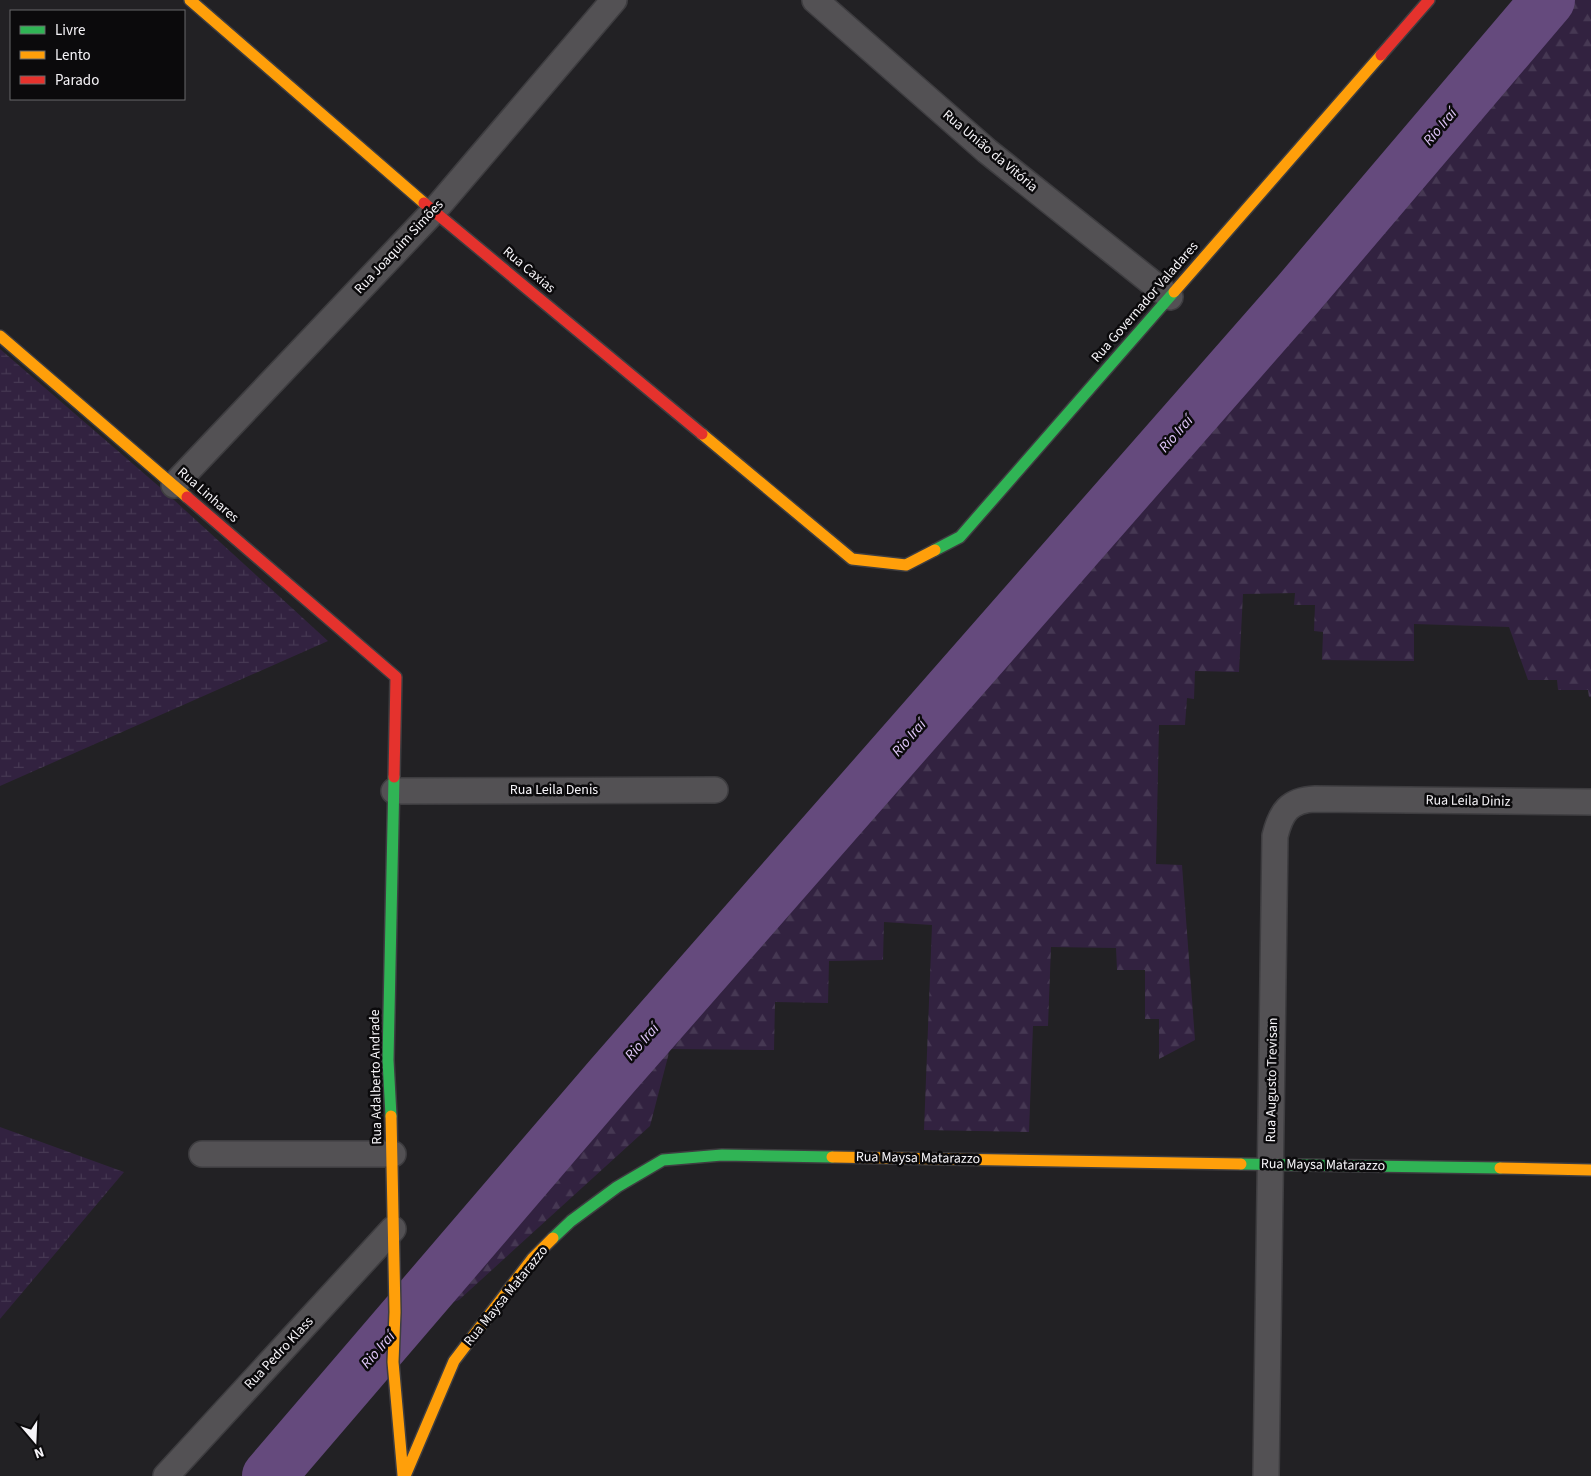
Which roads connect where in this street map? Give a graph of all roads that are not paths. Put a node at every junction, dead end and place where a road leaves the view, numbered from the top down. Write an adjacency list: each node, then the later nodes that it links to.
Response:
1 (190, 0): 5 (street, Rua Caxias)
2 (614, 0): 5 (street, Rua Joaquim Simões)
3 (815, 0): 6 (street, Rua União da Vitória)
4 (1429, 0): 6 (street, Rua Governador Valadares)
5 (434, 211): 8 (street, Rua Joaquim Simões); 9 (street, Rua Caxias)
6 (1170, 297): 9 (street, Rua Governador Valadares)
7 (0, 336): 8 (street, Rua Linhares)
8 (174, 485): 10 (street, Rua Linhares)
9 (852, 559)
10 (396, 677): 12 (street, Rua Adalberto Andrade)
11 (715, 790): 12 (street, Rua Leila Denis)
12 (394, 791): 16 (street, Rua Adalberto Andrade)
13 (1345, 799): 14 (street, Rua Leila Diniz); 17 (street, Rua Augusto Trevisan)
14 (1591, 802)
15 (202, 1154): 16 (street)
16 (392, 1154): 19 (street, Rua Adalberto Andrade)
17 (1271, 1164): 18 (street, Rua Maysa Matarazzo); 21 (street, Rua Maysa Matarazzo); 22 (street, Rua Augusto Trevisan)
18 (1591, 1170)
19 (393, 1229): 20 (street, Rua Pedro Klass); 21 (street, Rua Adalberto Andrade)
20 (166, 1476)
21 (404, 1476)
22 (1266, 1476)

